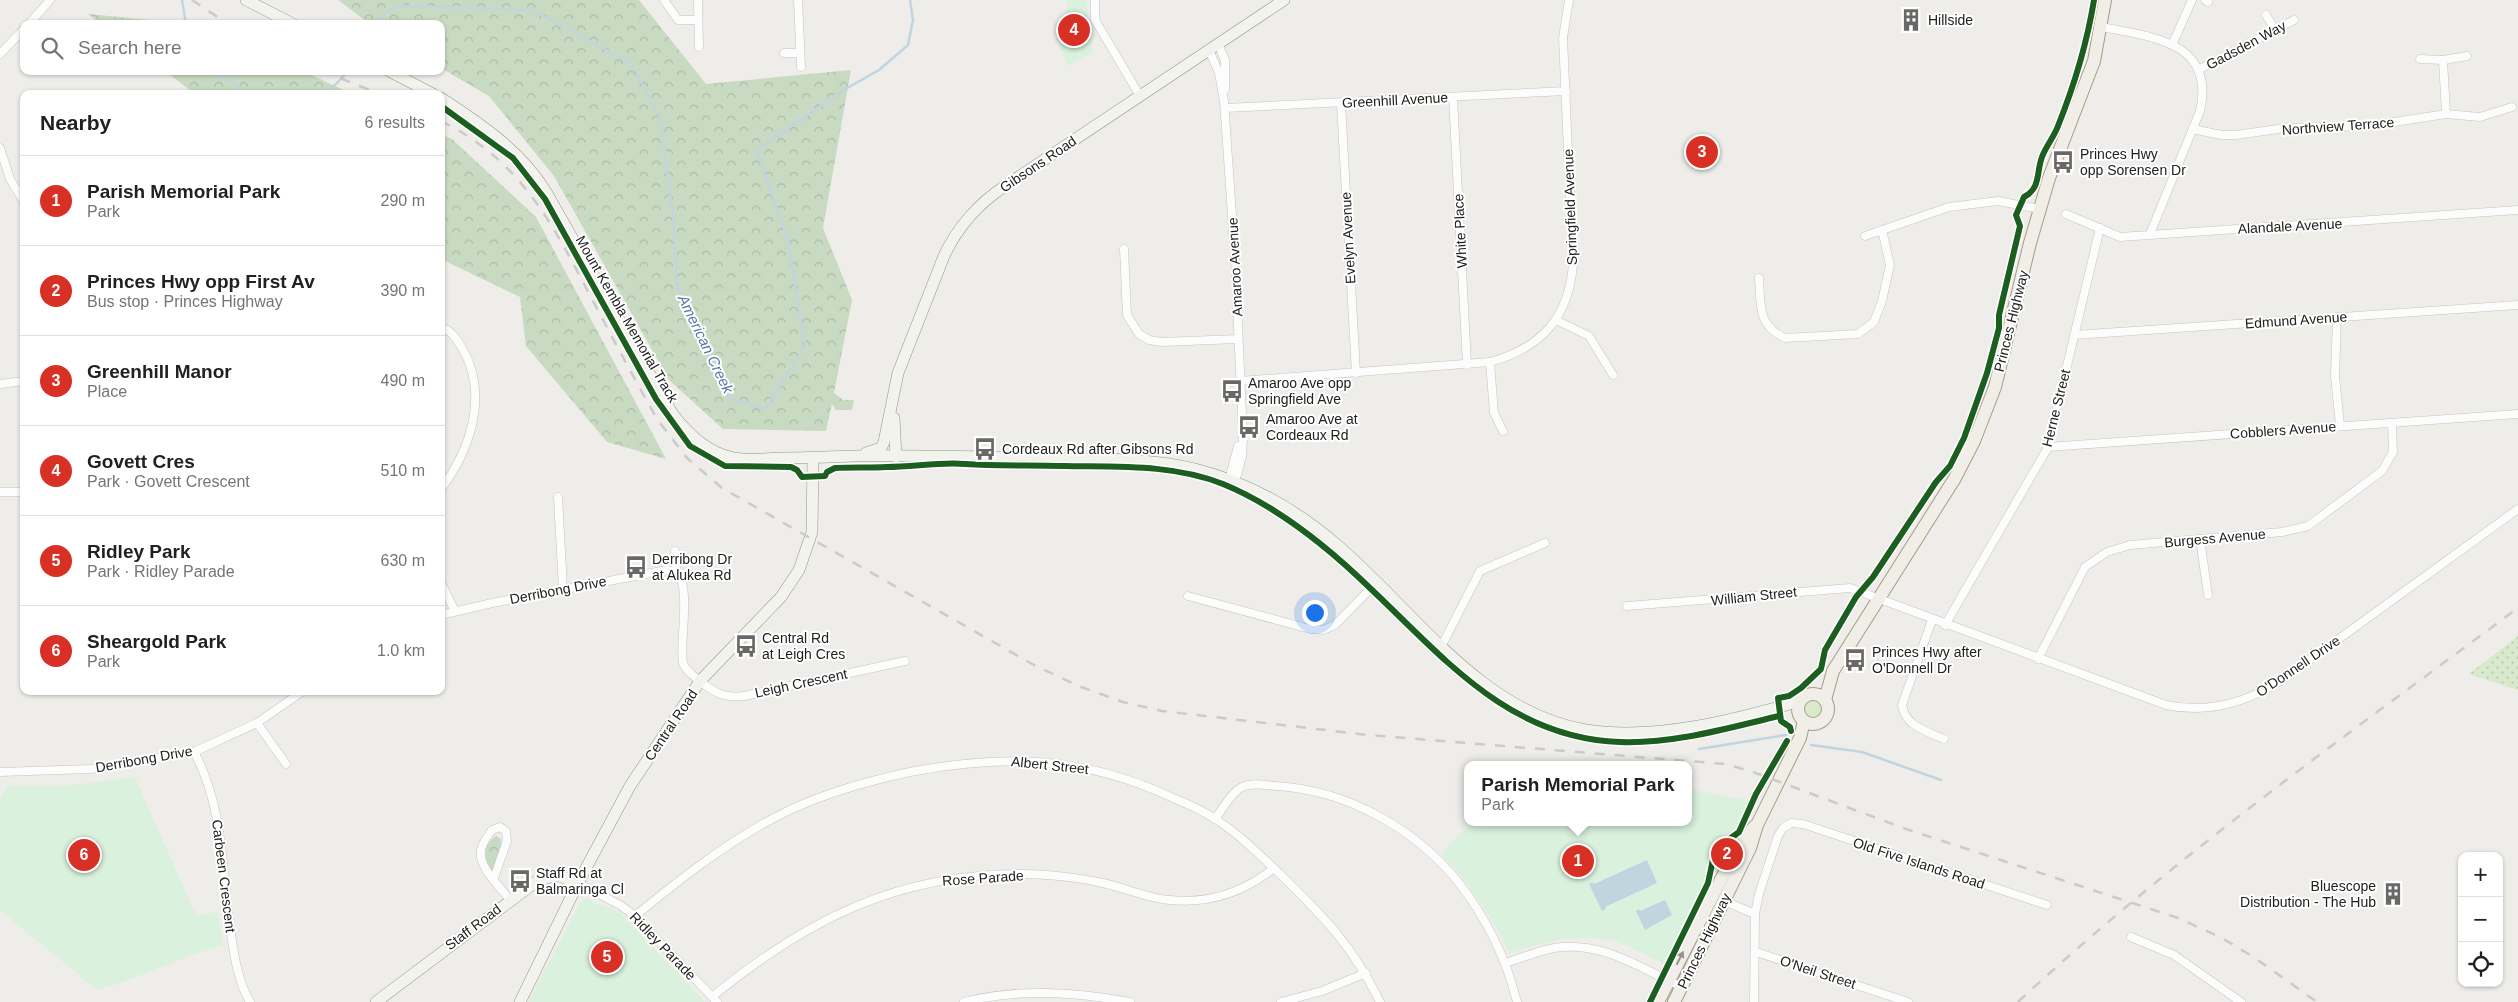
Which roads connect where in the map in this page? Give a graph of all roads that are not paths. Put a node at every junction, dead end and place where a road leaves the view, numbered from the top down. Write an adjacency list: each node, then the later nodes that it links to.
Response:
1 (50, 0): 12 (street)
2 (246, 0): 13 (main road)
3 (664, 0): 14 (street)
4 (698, 0): 14 (street)
5 (798, 0): 23 (street)
6 (1095, 0): 33 (street)
7 (1284, 0): 21 (main road, Gibsons Road)
8 (1569, 0): 32 (street, Springfield Avenue)
9 (2105, 0): 16 (main road, Princes Highway)
10 (2192, 0): 19 (street)
11 (2266, 15): 17 (street)
12 (32, 20)
13 (285, 20)
14 (697, 20): 20 (street)
15 (2294, 20): 17 (street, Gadsden Way)
16 (2102, 27): 19 (street); 43 (main road, Princes Highway)
17 (2274, 30): 29 (street, Gadsden Way)
18 (20, 33): 24 (street)
19 (2173, 43): 29 (street)
20 (699, 46)
21 (1213, 47): 33 (main road, Gibsons Road); 37 (street, Amaroo Avenue)
22 (784, 53): 23 (street)
23 (800, 53): 28 (street)
24 (0, 54)
25 (2467, 56): 27 (street)
26 (2420, 59): 27 (street)
27 (2443, 60): 39 (street)
28 (801, 67)
29 (2198, 70): 40 (street)
30 (397, 75): 31 (main road)
31 (425, 90)
32 (1566, 91): 34 (street, Greenhill Avenue); 54 (street, Springfield Avenue)
33 (1140, 96): 65 (main road, Gibsons Road)
34 (1454, 98): 36 (street, Greenhill Avenue); 59 (street, White Place)
35 (445, 101): 73 (main road)
36 (1341, 103): 37 (street, Greenhill Avenue); 60 (street, Evelyn Avenue)
37 (1225, 104): 57 (street, Amaroo Avenue)
38 (2512, 107): 39 (street, Northview Terrace)
39 (2446, 114): 40 (street, Northview Terrace)
40 (2193, 129): 48 (street)
41 (0, 148): 42 (street)
42 (20, 195)
43 (2039, 209): 47 (street); 89 (main road, Princes Highway)
44 (2518, 210): 48 (street, Alandale Avenue)
45 (2066, 214): 46 (street, Alandale Avenue)
46 (2100, 228): 48 (street, Alandale Avenue); 56 (street, Herne Street)
47 (1882, 230): 49 (street); 51 (street)
48 (2150, 234)
49 (1865, 236)
50 (1124, 249): 57 (street)
51 (1759, 278)
52 (2518, 305): 53 (street, Edmund Avenue)
53 (2337, 317): 56 (street, Edmund Avenue); 68 (street)
54 (1556, 320): 58 (street, Springfield Avenue); 61 (street)
55 (445, 328): 75 (street)
56 (2074, 335): 70 (street, Herne Street)
57 (1238, 339): 63 (street, Amaroo Avenue)
58 (1490, 362): 59 (street, Springfield Avenue); 69 (street)
59 (1467, 365): 60 (street, Springfield Avenue)
60 (1356, 373): 63 (street, Springfield Avenue)
61 (1613, 374)
62 (20, 382): 64 (street)
63 (1240, 382): 74 (street, Amaroo Avenue)
64 (0, 384)
65 (891, 409): 71 (main road, Gibsons Road); 72 (main road, Gibsons Road)
66 (2518, 414): 67 (street, Cobblers Avenue)
67 (2392, 423): 68 (street, Cobblers Avenue); 80 (street, Burgess Avenue)
68 (2340, 426): 70 (street, Cobblers Avenue)
69 (1503, 431)
70 (2047, 447): 94 (street, Herne Street)
71 (838, 457): 72 (main road); 73 (main road)
72 (896, 457): 74 (main road)
73 (813, 458): 99 (main road, Central Road)
74 (1232, 481): 84 (main road)
75 (445, 483)
76 (0, 492): 77 (street)
77 (20, 492)
78 (558, 498): 85 (street)
79 (2518, 509): 96 (street, O'Donnell Drive)
80 (2200, 539): 87 (street); 96 (street, Burgess Avenue)
81 (1545, 543): 95 (street)
82 (675, 551): 83 (street)
83 (676, 572): 85 (street, Derribong Drive); 99 (street)
84 (1376, 582): 88 (street); 95 (main road)
85 (564, 589): 91 (street, Derribong Drive)
86 (445, 591): 91 (street)
87 (2208, 595)
88 (1188, 596)
89 (1879, 599): 90 (street, William Street); 93 (street, O'Donnell Drive); 98 (main road, Princes Highway)
90 (1627, 606)
91 (455, 611): 92 (street, Derribong Drive)
92 (445, 614)
93 (1932, 620): 94 (street, O'Donnell Drive); 105 (street)
94 (1945, 625): 96 (street, O'Donnell Drive)
95 (1442, 645): 103 (main road)
96 (2038, 658)
97 (905, 661): 99 (street, Leigh Crescent)
98 (1833, 671): 100 (main road, Princes Highway); 102 (main road, Princes Highway)
99 (700, 682): 113 (main road, Central Road)
100 (1812, 694): 102 (main road); 103 (main road)
101 (296, 695): 104 (street, Derribong Drive)
102 (1825, 700): 103 (main road)
103 (1804, 714): 110 (main road, Princes Highway)
104 (257, 722): 106 (street, Derribong Drive); 107 (street)
105 (1944, 739)
106 (194, 752): 108 (street, Derribong Drive); 127 (street, Carbeen Crescent)
107 (286, 764)
108 (0, 772)
109 (1215, 818): 111 (street, Albert Street); 119 (street, Albert Street); 122 (street)
110 (1757, 825): 114 (main road, Princes Highway); 116 (main road, Princes Highway)
111 (1274, 868): 123 (street, Albert Street); 126 (street, Rose Parade)
112 (494, 878): 112 (street); 115 (street)
113 (578, 883): 115 (main road, Staff Road); 119 (street, Ridley Parade); 129 (main road, Central Road)
114 (1712, 896): 116 (main road); 124 (main road, Princes Highway, one-way to 114)
115 (510, 900): 128 (main road, Staff Road)
116 (1724, 902): 118 (street); 125 (main road, Princes Highway)
117 (2047, 906): 118 (street, Old Five Islands Road)
118 (1755, 914): 121 (street)
119 (636, 916): 126 (street, Ridley Parade)
120 (2131, 937): 139 (street)
121 (1756, 952): 137 (street); 138 (street, O'Neil Street)
122 (1506, 964): 124 (street); 134 (street)
123 (1366, 973): 132 (street); 133 (street, Albert Street)
124 (1668, 981): 125 (street); 135 (main road, Princes Highway)
125 (1682, 987): 136 (main road, Princes Highway)
126 (714, 1000)
127 (250, 1002)
128 (376, 1002)
129 (520, 1002)
130 (964, 1002): 131 (street)
131 (1130, 1002)
132 (1281, 1002)
133 (1380, 1002)
134 (1516, 1002)
135 (1658, 1002)
136 (1674, 1002)
137 (1754, 1002)
138 (1908, 1002)
139 (2241, 1002)

